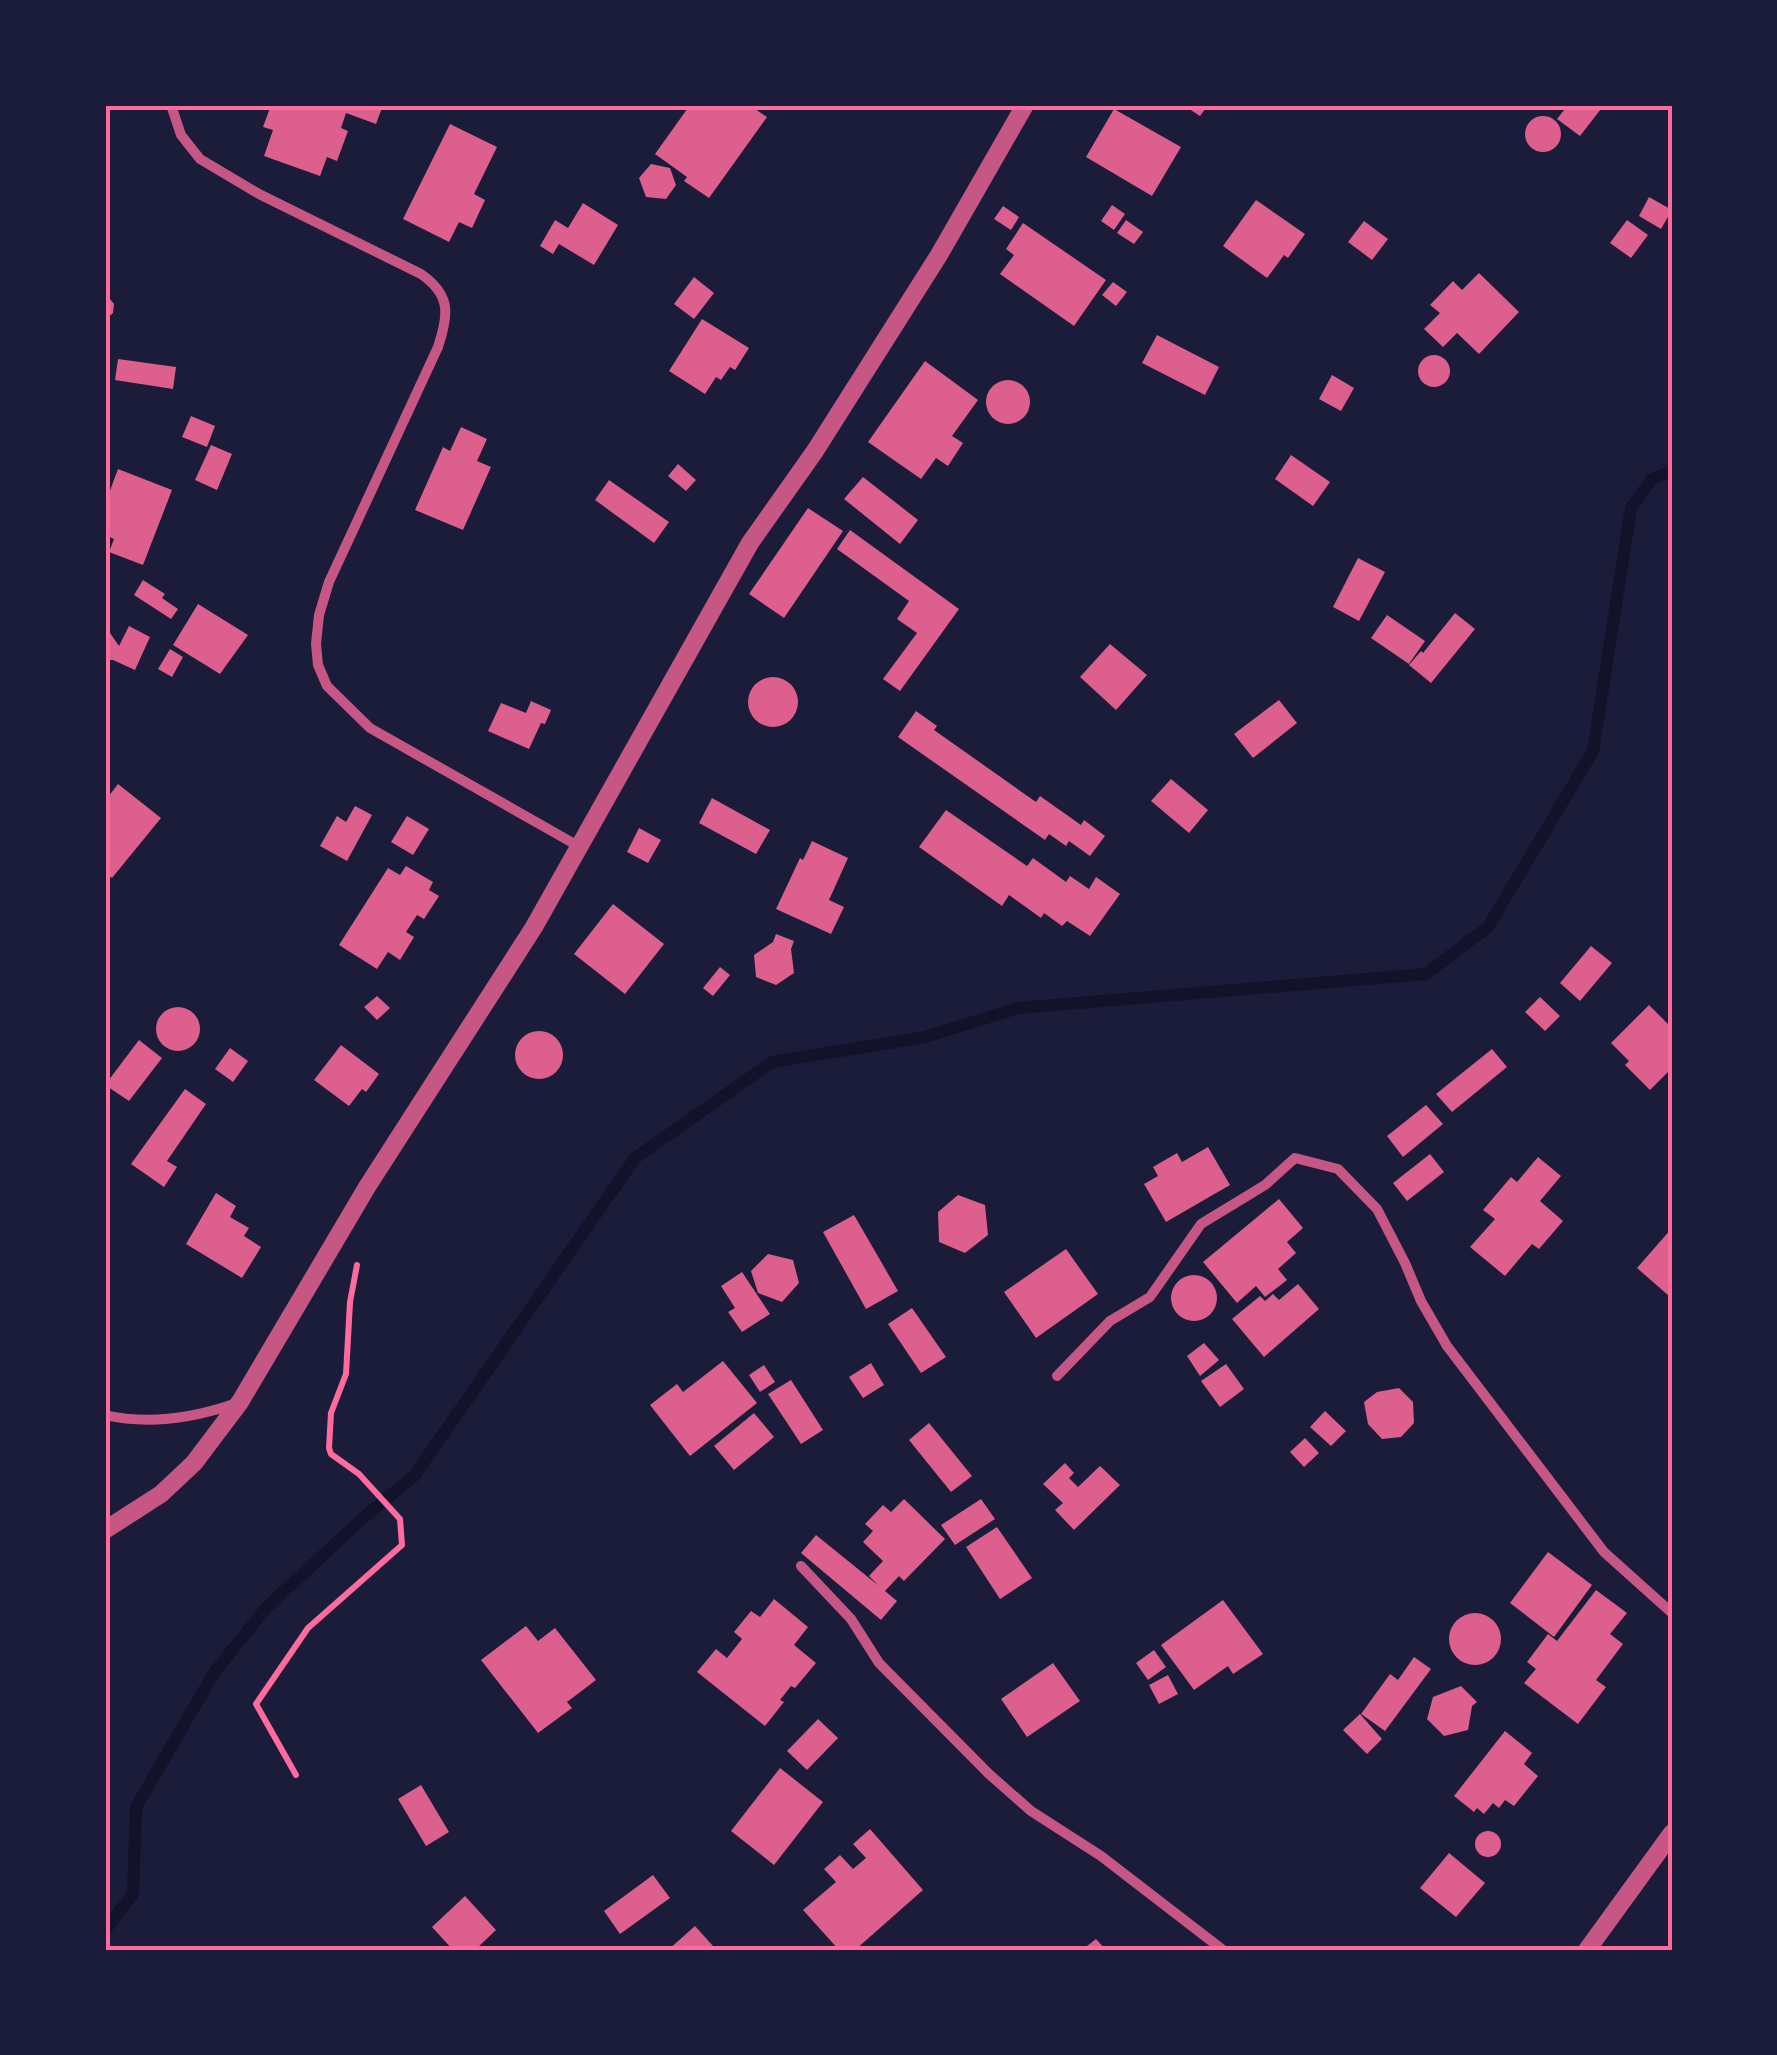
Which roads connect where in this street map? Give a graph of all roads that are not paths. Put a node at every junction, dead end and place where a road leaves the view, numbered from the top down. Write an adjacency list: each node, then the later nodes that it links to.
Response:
1 (172, 105): 3 (street)
2 (1025, 105): 3 (street)
3 (580, 847): 5 (street)
4 (1057, 1376): 9 (street)
5 (240, 1402): 6 (street); 7 (street)
6 (105, 1415)
7 (105, 1530)
8 (802, 1566): 11 (street)
9 (1672, 1613)
10 (1672, 1833): 12 (street)
11 (1223, 1950)
12 (1586, 1950)

